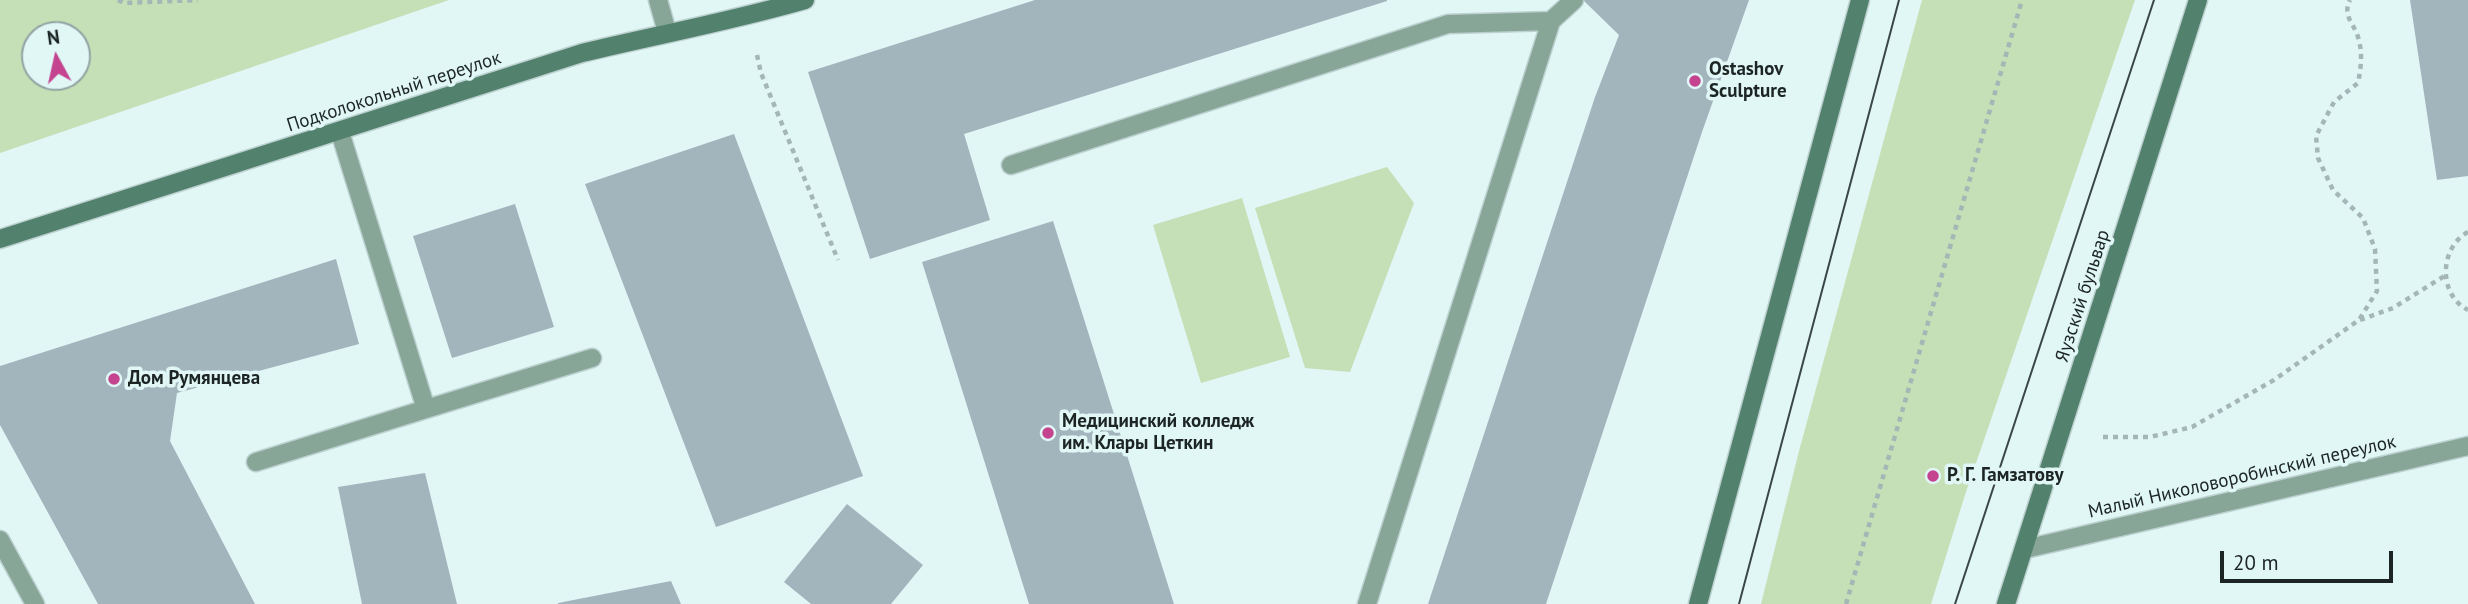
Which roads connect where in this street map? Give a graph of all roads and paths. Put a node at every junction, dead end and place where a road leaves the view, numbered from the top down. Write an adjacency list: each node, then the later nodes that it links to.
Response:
1 (118, 0): 2 (path)
2 (198, 0)
3 (659, 0): 12 (street)
4 (805, 0): 10 (main road, Подколокольный переулок)
5 (1574, 0): 11 (street)
6 (2022, 0): 31 (path)
7 (2199, 0): 27 (main road, Яузский бульвар)
8 (2350, 0): 20 (path)
9 (1859, 1): 30 (main road)
10 (748, 17): 12 (main road, Подколокольный переулок); 17 (path)
11 (1552, 21): 14 (street); 29 (street)
12 (667, 32): 13 (main road, Подколокольный переулок)
13 (340, 132): 16 (main road, Подколокольный переулок); 22 (street)
14 (1011, 166)
15 (2468, 232): 18 (path)
16 (0, 239)
17 (838, 260)
18 (2446, 275): 19 (path); 20 (path)
19 (2468, 310)
20 (2359, 320): 23 (path)
21 (592, 358): 22 (street)
22 (426, 409): 25 (street)
23 (2103, 436)
24 (2468, 446): 27 (street, Малый Николоворобинский переулок)
25 (256, 462)
26 (0, 540): 28 (street)
27 (2025, 549): 32 (main road, Яузский бульвар)
28 (35, 604)
29 (1367, 604)
30 (1698, 604)
31 (1846, 604)
32 (2006, 604)

